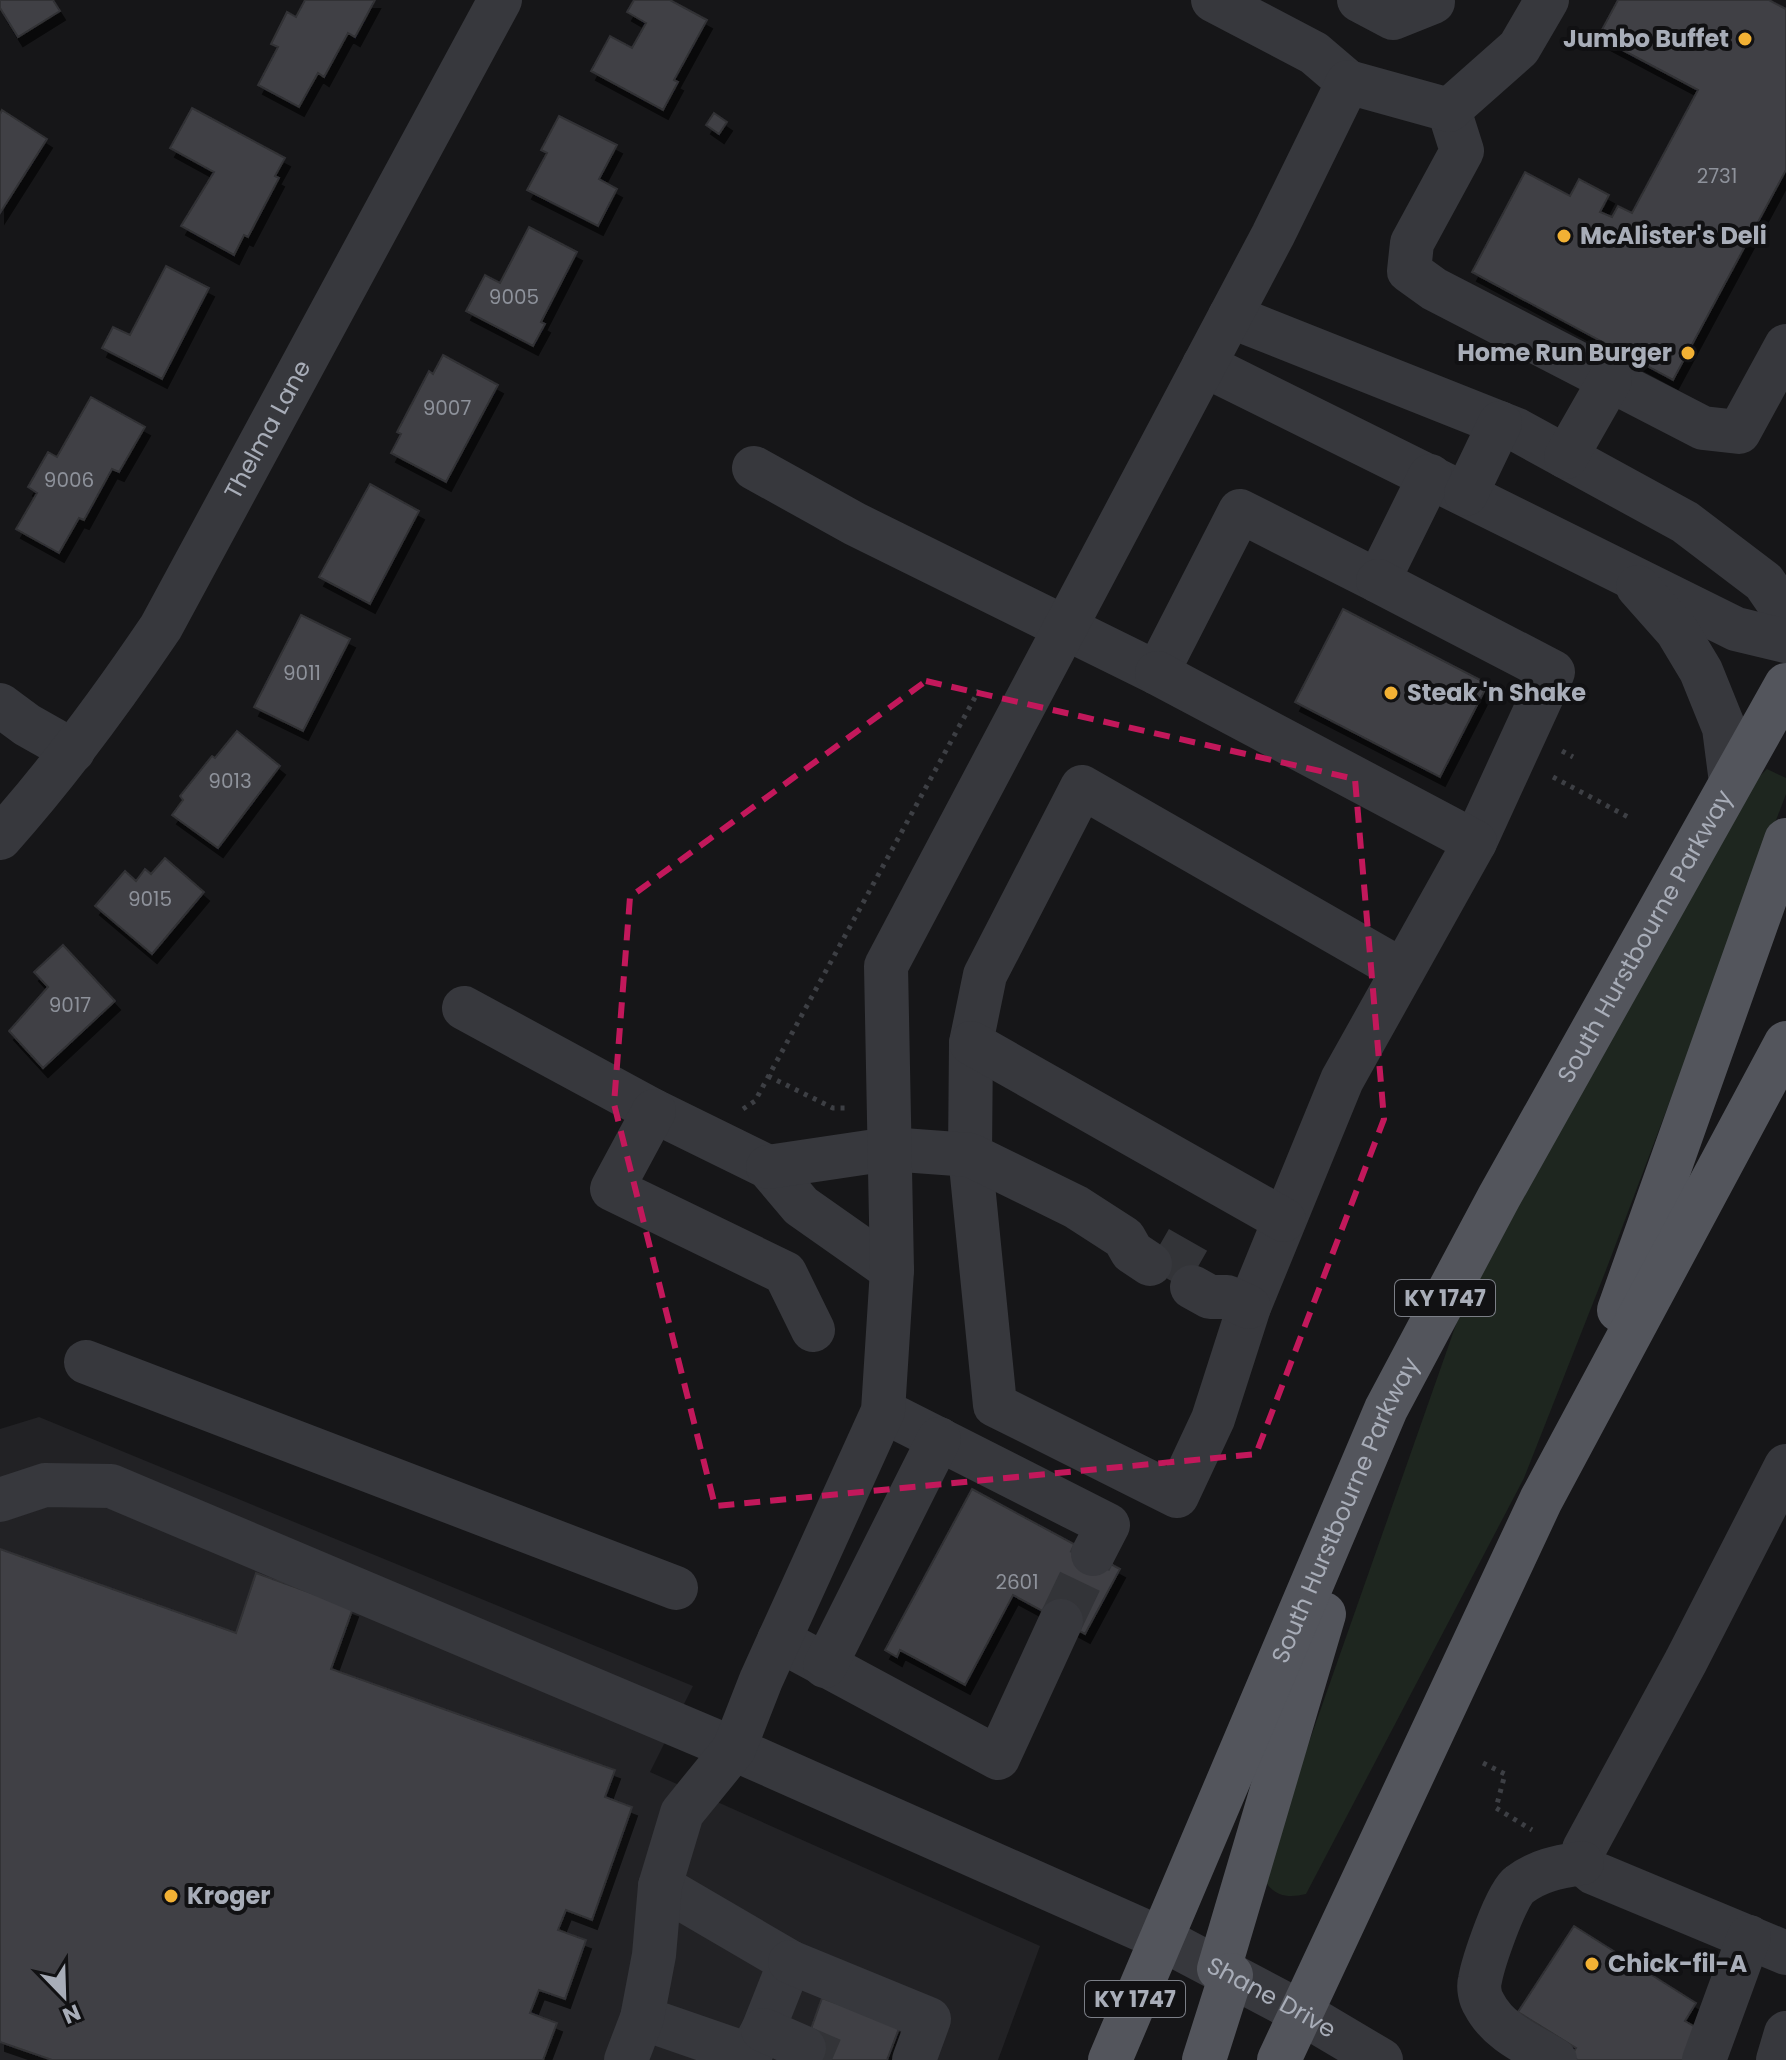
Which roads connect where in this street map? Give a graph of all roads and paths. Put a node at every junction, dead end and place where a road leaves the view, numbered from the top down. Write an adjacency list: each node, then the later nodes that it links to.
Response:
1 (500, 0): 24 (street, Thelma Lane)
2 (1359, 0): 4 (street)
3 (1547, 0): 7 (street)
4 (1433, 2)
5 (1242, 7): 6 (street)
6 (1348, 82): 7 (street); 8 (street)
7 (1449, 110): 11 (street)
8 (1230, 316): 10 (street); 12 (street)
9 (1786, 346): 11 (street)
10 (1204, 365): 15 (street); 19 (street)
11 (1610, 380): 13 (street)
12 (1500, 423): 13 (street); 15 (street)
13 (1566, 457): 18 (street)
14 (754, 468): 19 (street)
15 (1448, 485): 16 (street); 17 (street)
16 (1623, 571): 20 (street); 26 (street)
17 (1378, 581): 21 (street); 25 (street)
18 (1786, 614)
19 (1066, 626): 21 (street); 37 (street)
20 (1786, 641)
21 (1157, 673): 30 (street)
22 (1786, 685): 26 (main road, South Hurstbourne Parkway / KY 1747)
23 (0, 705): 24 (street)
24 (73, 751): 28 (street, Thelma Lane)
25 (1516, 756): 27 (path); 30 (street)
26 (1731, 782): 45 (main road, South Hurstbourne Parkway / KY 1747)
27 (1628, 817)
28 (0, 838)
29 (1786, 840): 48 (main road)
30 (1475, 842): 31 (street)
31 (1403, 971): 33 (street); 40 (street)
32 (464, 1008): 36 (street)
33 (971, 1043): 38 (street); 40 (street)
34 (1786, 1043): 48 (main road)
35 (768, 1076): 37 (path)
36 (654, 1111): 39 (street); 43 (street)
37 (889, 1130): 38 (street); 39 (street); 42 (street)
38 (970, 1155): 40 (street); 41 (street)
39 (768, 1167): 42 (street)
40 (1284, 1220)
41 (1144, 1250)
42 (892, 1270): 46 (street)
43 (813, 1330)
44 (86, 1362): 52 (street)
45 (1386, 1409): 61 (main road, South Hurstbourne Parkway / KY 1747); 64 (main road)
46 (883, 1411): 47 (street); 54 (street)
47 (939, 1439): 51 (street); 55 (street)
48 (1569, 1448): 65 (main road)
49 (1786, 1466): 59 (street)
50 (0, 1500): 56 (street, Shane Drive)
51 (1093, 1554)
52 (676, 1588)
53 (1061, 1621): 55 (street)
54 (779, 1640): 55 (street); 56 (street)
55 (825, 1666)
56 (734, 1749): 60 (street); 61 (street, Shane Drive)
57 (1483, 1763): 58 (path)
58 (1541, 1836)
59 (1582, 1863): 62 (street); 76 (street)
60 (660, 1886): 63 (street); 66 (street)
61 (1160, 1938): 64 (street, Shane Drive); 72 (main road, South Hurstbourne Parkway / KY 1747)
62 (1767, 1945): 77 (street)
63 (790, 1962): 68 (street); 71 (street)
64 (1225, 1972): 65 (street, Shane Drive); 73 (main road)
65 (1300, 2012): 74 (main road); 75 (street, Shane Drive)
66 (642, 2018): 68 (street); 70 (street)
67 (1786, 2033): 78 (street)
68 (753, 2048): 69 (street)
69 (804, 2048)
70 (626, 2060)
71 (914, 2060)
72 (1110, 2060)
73 (1204, 2060)
74 (1279, 2060)
75 (1381, 2060)
76 (1555, 2060)
77 (1704, 2060)
78 (1778, 2060)

